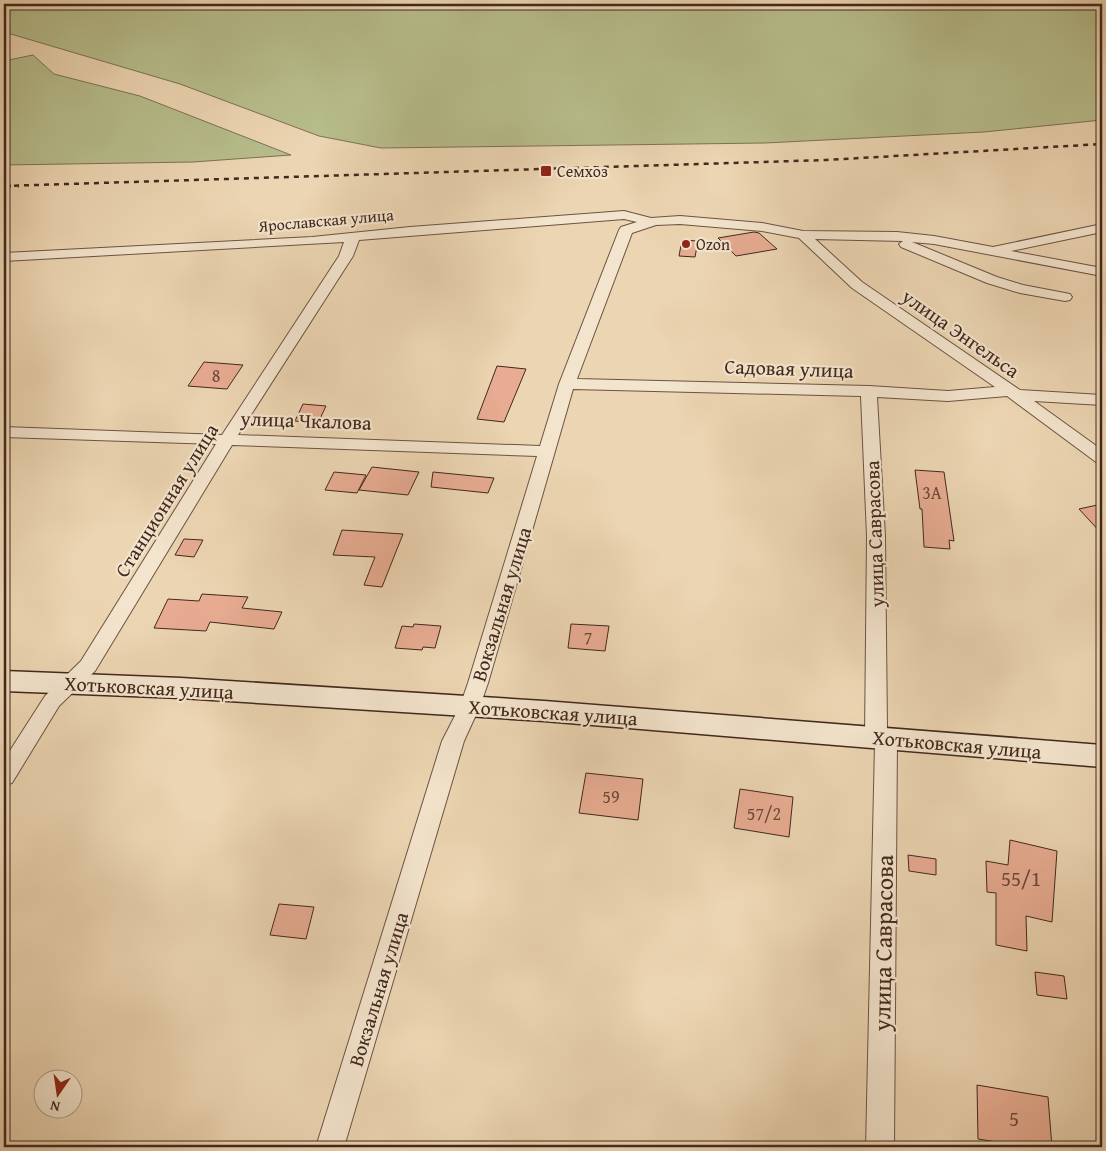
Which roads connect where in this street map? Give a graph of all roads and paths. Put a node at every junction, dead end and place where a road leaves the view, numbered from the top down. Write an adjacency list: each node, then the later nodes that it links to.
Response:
1 (651, 222): 4 (street); 5 (street, Ярославская улица); 10 (street, Вокзальная улица)
2 (1102, 228): 6 (street)
3 (872, 234): 4 (street); 6 (street); 9 (street)
4 (803, 235): 12 (street, улица Энгельса)
5 (353, 237): 7 (street, Ярославская улица); 15 (street, Станционная улица)
6 (988, 251): 8 (street)
7 (4, 257)
8 (1102, 272)
9 (1065, 297)
10 (567, 384): 11 (street, Садовая улица); 16 (street, Вокзальная улица)
11 (869, 391): 12 (street, Садовая улица); 21 (street, улица Саврасова)
12 (1013, 393): 13 (street, Садовая улица); 17 (street, улица Энгельса)
13 (1102, 400)
14 (4, 432): 15 (street, улица Чкалова)
15 (228, 438): 16 (street, улица Чкалова); 19 (street, Станционная улица)
16 (547, 451): 20 (street, Вокзальная улица)
17 (1102, 458)
18 (4, 681): 19 (main road, Хотьковская улица)
19 (70, 682): 20 (main road, Хотьковская улица); 23 (street, Станционная улица)
20 (470, 706): 21 (main road, Хотьковская улица); 24 (street, Вокзальная улица)
21 (881, 738): 22 (main road, Хотьковская улица); 25 (street, улица Саврасова)
22 (1102, 756)
23 (4, 778)
24 (330, 1147)
25 (880, 1147)

